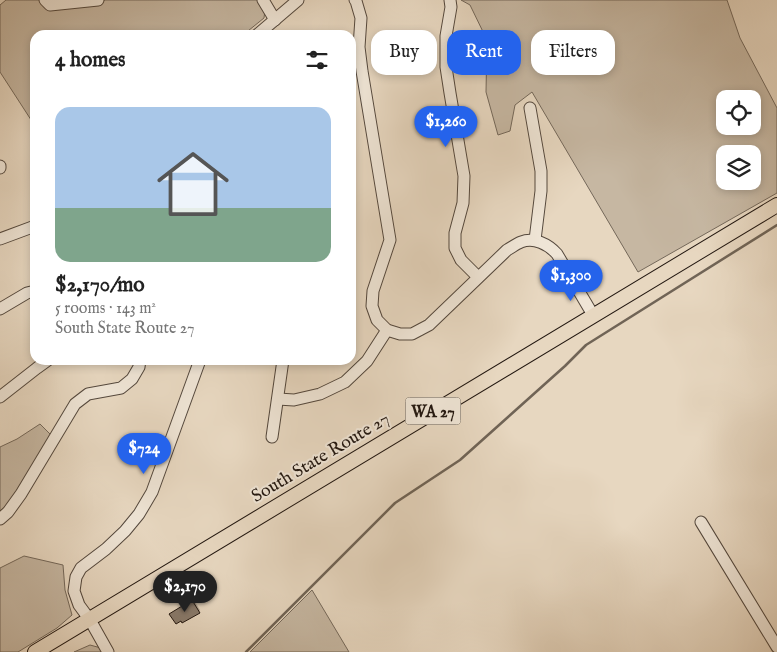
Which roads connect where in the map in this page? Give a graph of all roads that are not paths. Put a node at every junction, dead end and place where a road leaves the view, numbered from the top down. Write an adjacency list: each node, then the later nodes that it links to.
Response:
1 (45, 0): 2 (street)
2 (98, 0)
3 (263, 0): 7 (street)
4 (298, 0): 7 (street)
5 (355, 0): 18 (street)
6 (450, 0): 14 (street)
7 (275, 20): 8 (street)
8 (263, 30)
9 (530, 108): 13 (street)
10 (777, 205): 17 (main road, South State Route 27 / WA 27)
11 (30, 228): 12 (street)
12 (0, 239)
13 (535, 240): 14 (street); 17 (street)
14 (478, 277): 18 (street)
15 (30, 292): 16 (street)
16 (0, 309)
17 (593, 315): 28 (main road, South State Route 27 / WA 27)
18 (387, 330): 24 (street)
19 (40, 365): 23 (street)
20 (139, 365): 26 (street)
21 (198, 365): 28 (street)
22 (282, 365): 24 (street)
23 (0, 397)
24 (278, 399): 25 (street)
25 (272, 437)
26 (0, 519)
27 (701, 522): 29 (street)
28 (90, 620): 30 (main road, WA 27); 31 (street)
29 (777, 648)
30 (35, 652)
31 (108, 652)

